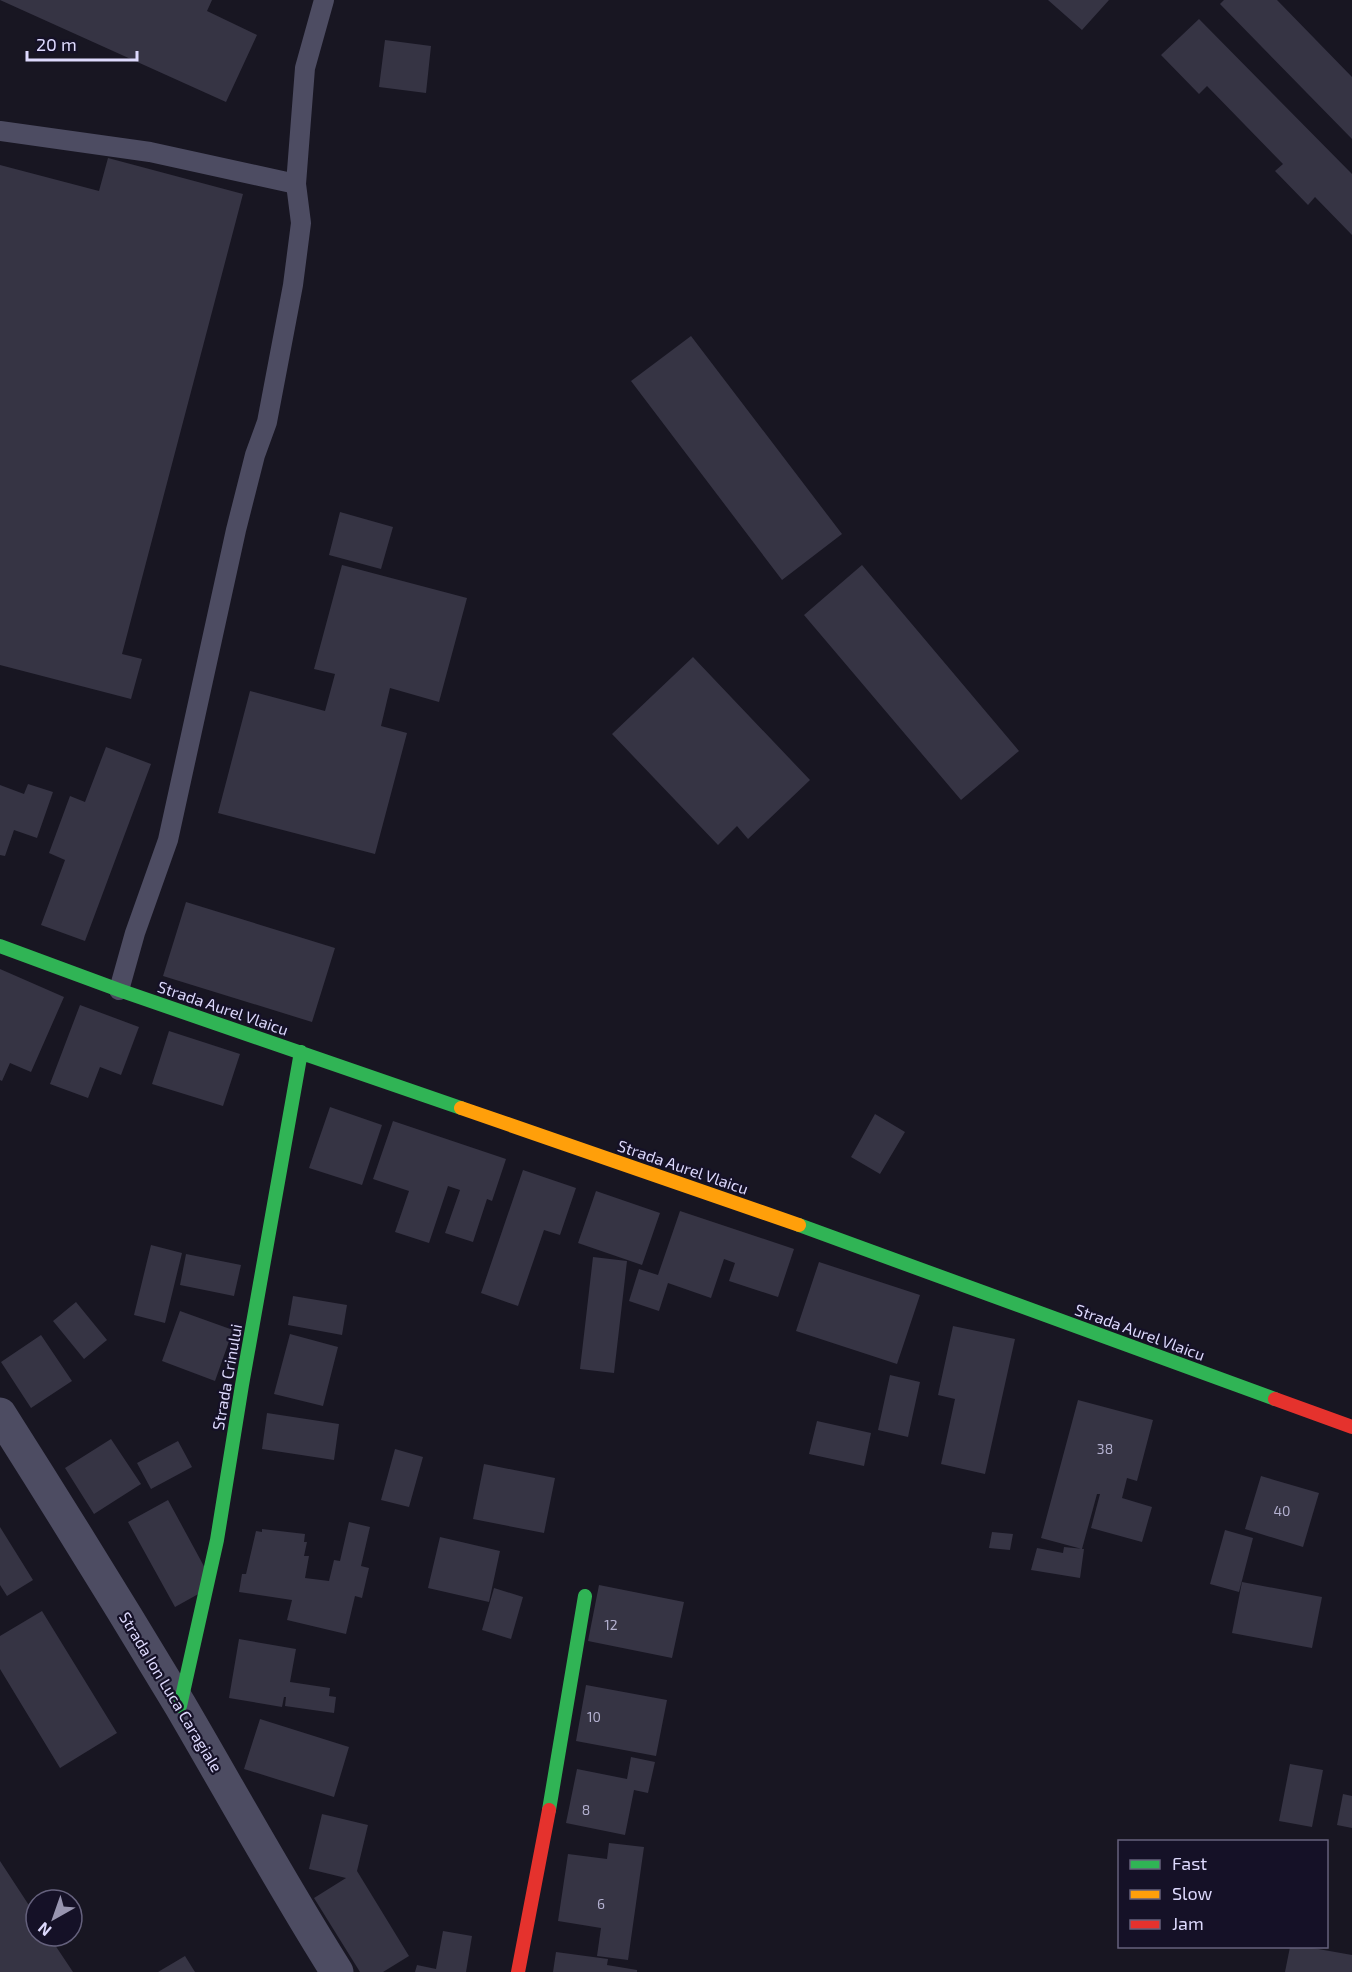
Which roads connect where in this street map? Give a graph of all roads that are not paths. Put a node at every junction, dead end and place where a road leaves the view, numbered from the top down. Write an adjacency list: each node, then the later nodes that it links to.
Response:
1 (324, 0): 3 (lane)
2 (0, 131): 3 (lane)
3 (296, 184): 5 (lane)
4 (0, 946): 5 (street, Strada Aurel Vlaicu)
5 (119, 990): 6 (street, Strada Aurel Vlaicu)
6 (301, 1052): 8 (street, Strada Aurel Vlaicu); 10 (street, Strada Crinului)
7 (0, 1414): 10 (street, Strada Ion Luca Caragiale)
8 (1352, 1427)
9 (585, 1596): 12 (street)
10 (180, 1706): 11 (street, Strada Ion Luca Caragiale)
11 (337, 1972)
12 (518, 1972)

